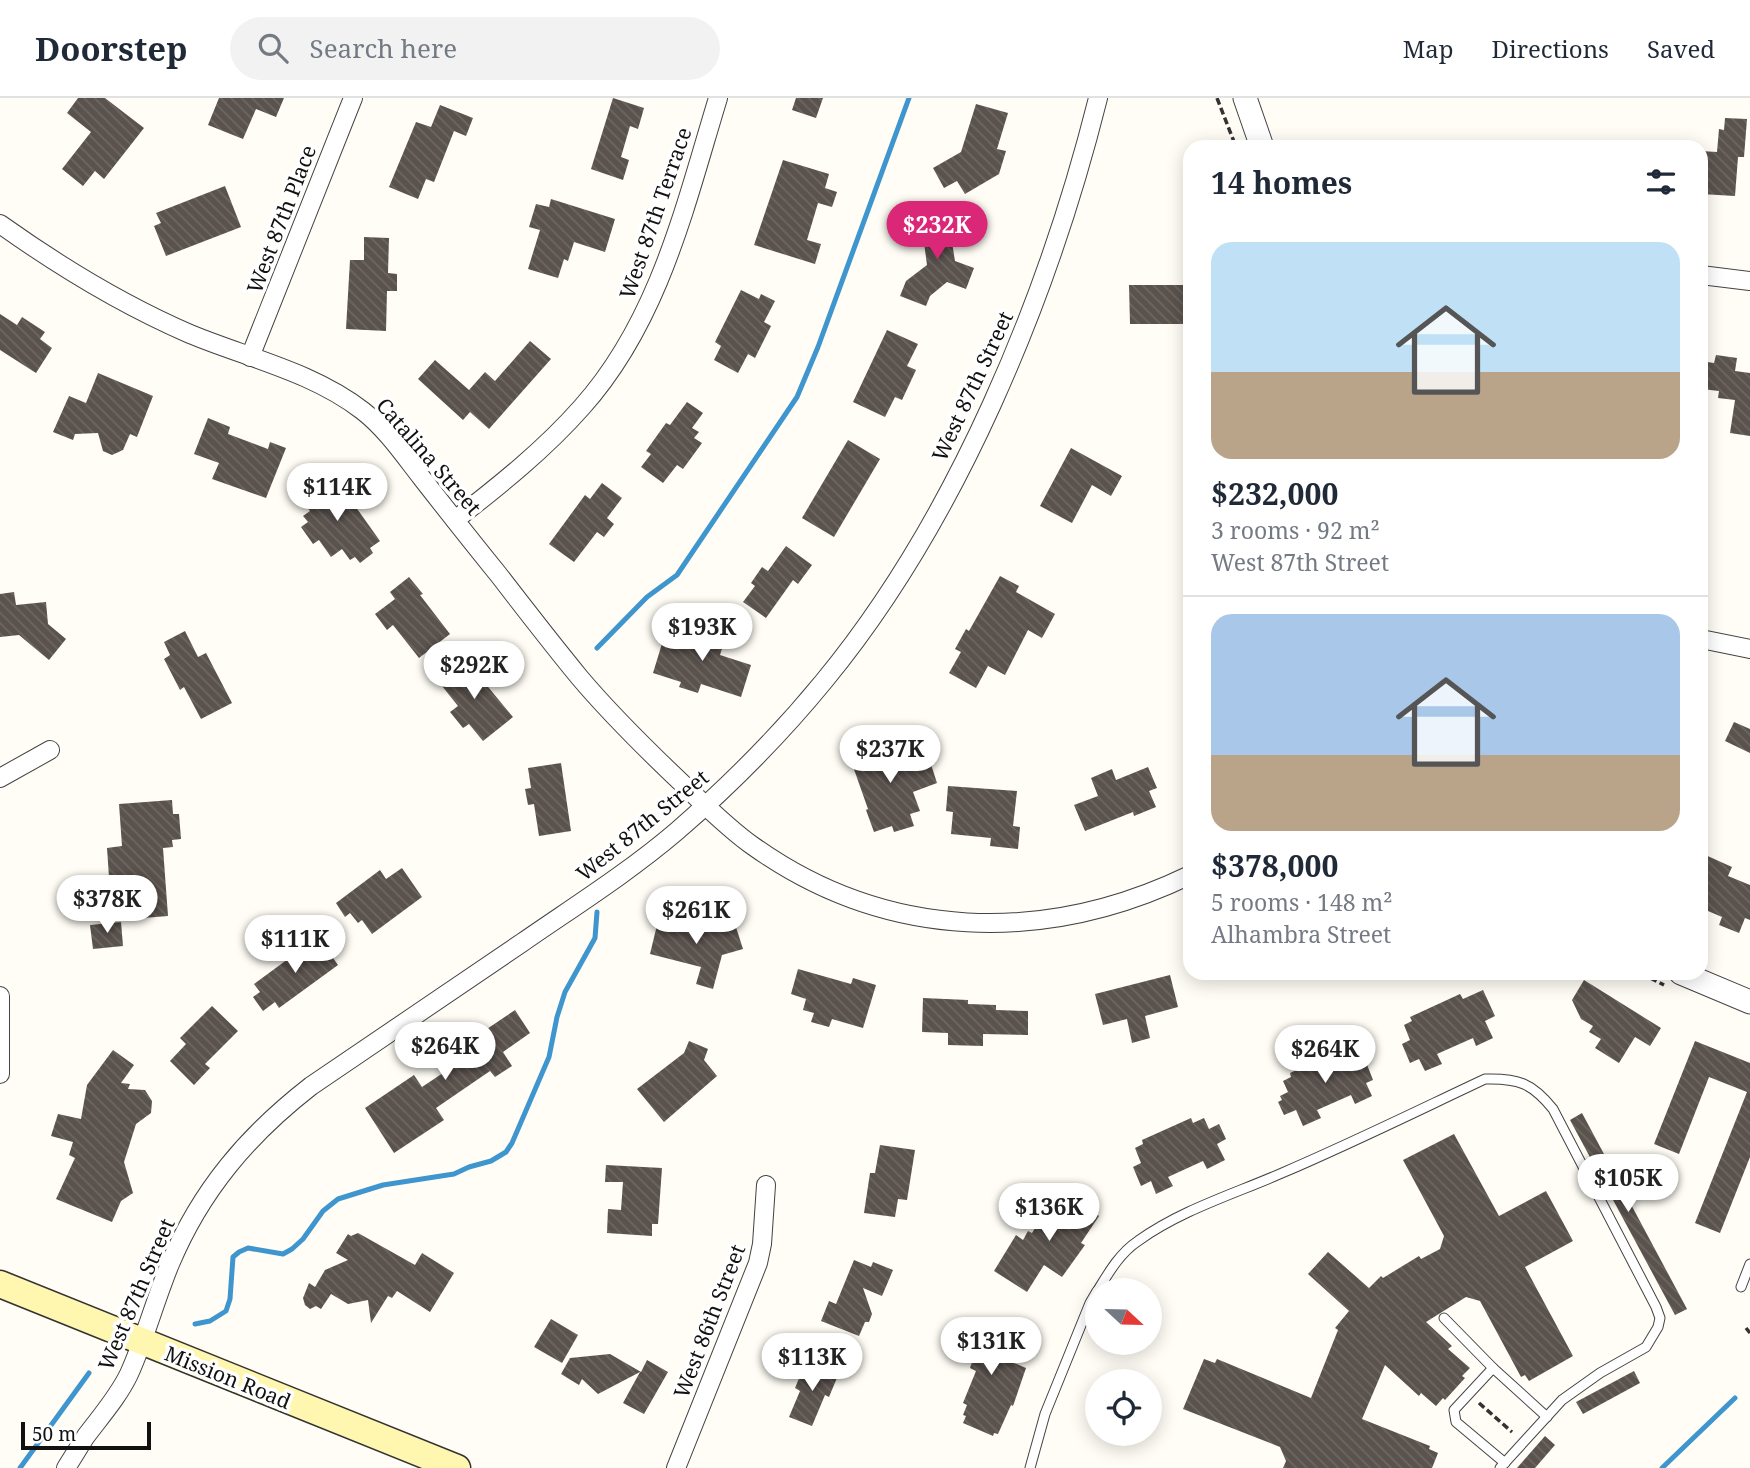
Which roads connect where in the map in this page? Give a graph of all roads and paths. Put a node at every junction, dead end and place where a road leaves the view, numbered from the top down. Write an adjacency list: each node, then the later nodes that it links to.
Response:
1 (353, 98): 11 (street, West 87th Place)
2 (718, 98): 12 (street, West 87th Terrace)
3 (1098, 98): 17 (street, West 87th Street)
4 (1217, 98): 6 (path)
5 (1245, 98): 7 (street)
6 (1233, 140)
7 (1260, 140)
8 (0, 224): 11 (street, Catalina Street)
9 (1708, 276): 10 (street)
10 (1750, 281)
11 (250, 357): 12 (street, Catalina Street)
12 (455, 520): 17 (street, Catalina Street)
13 (1708, 640): 14 (street)
14 (1750, 649)
15 (50, 750): 16 (street)
16 (0, 778)
17 (705, 805): 18 (street, Catalina Street); 32 (street, West 87th Street)
18 (1183, 879)
19 (1698, 980): 21 (street)
20 (0, 996): 22 (street)
21 (1750, 1002)
22 (0, 1074)
23 (766, 1185): 40 (street, West 86th Street)
24 (1750, 1264): 27 (lane)
25 (1106, 1278): 35 (lane)
26 (0, 1284): 32 (main road, Mission Road)
27 (1741, 1287)
28 (1085, 1315): 41 (lane)
29 (1444, 1318): 33 (lane)
30 (1746, 1328): 31 (path)
31 (1750, 1333)
32 (142, 1342): 38 (street, West 87th Street); 39 (main road, Mission Road)
33 (1493, 1368): 35 (lane); 37 (lane)
34 (1479, 1403): 36 (path)
35 (1547, 1417): 37 (lane)
36 (1512, 1432)
37 (1503, 1465)
38 (66, 1468)
39 (457, 1468)
40 (676, 1468)
41 (1030, 1468)

